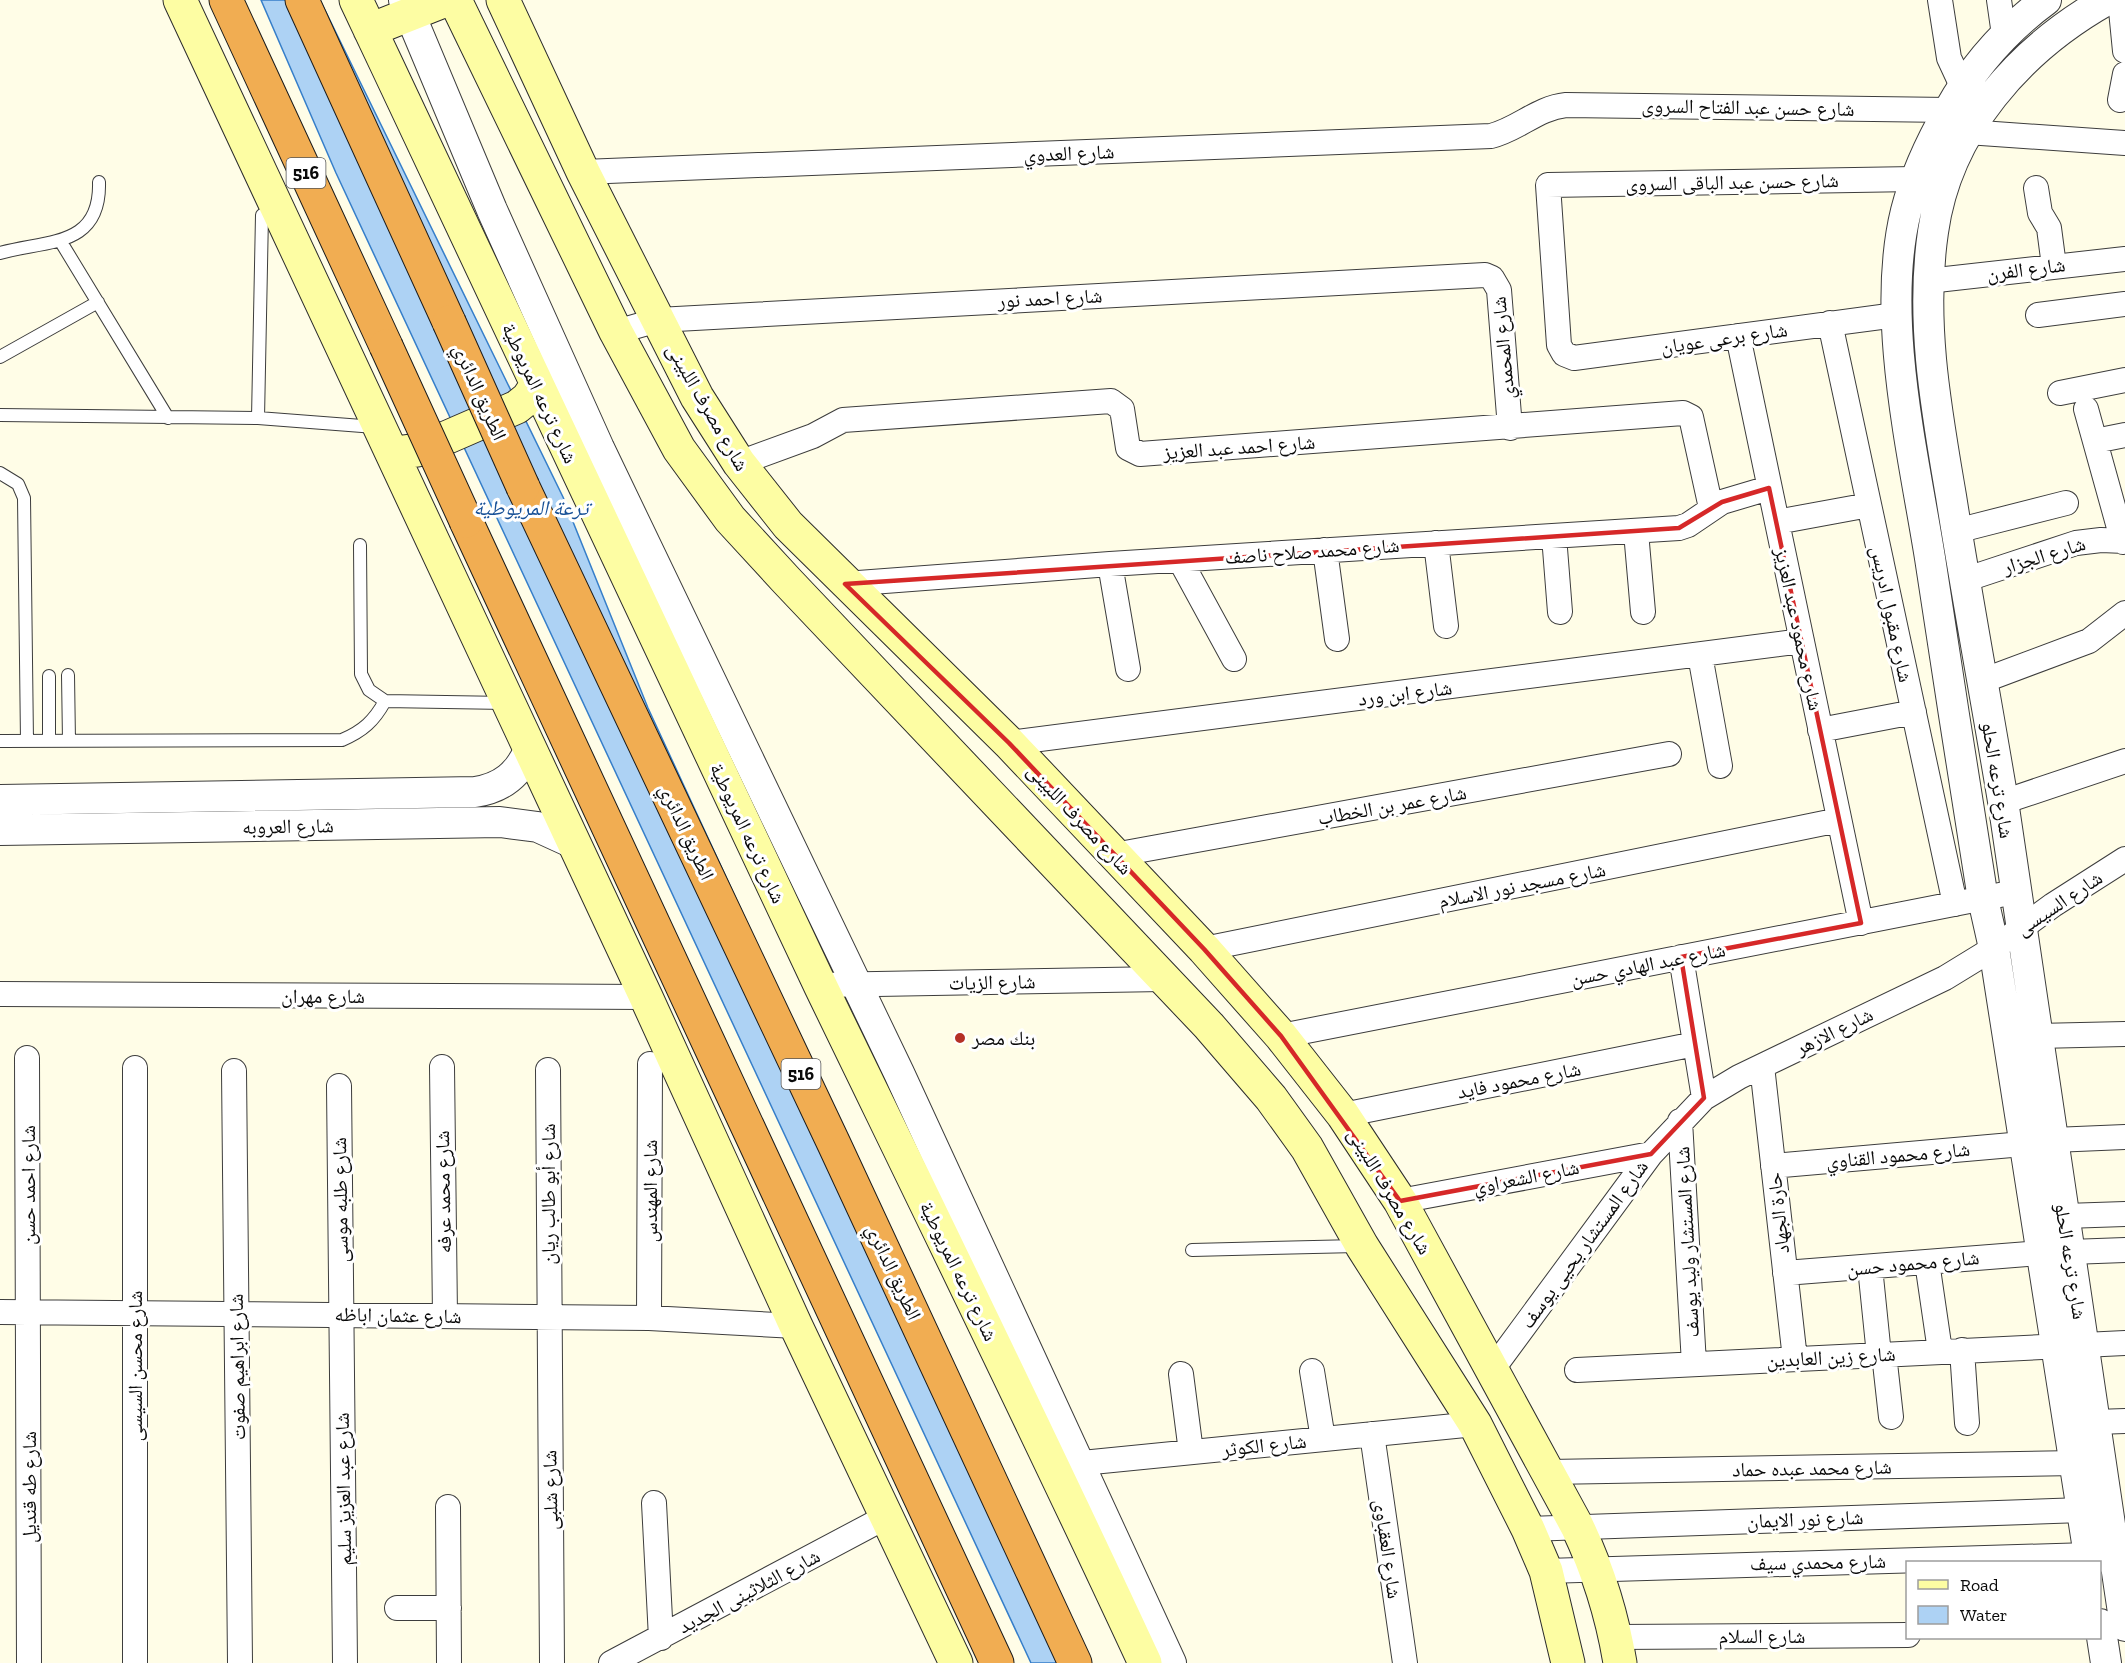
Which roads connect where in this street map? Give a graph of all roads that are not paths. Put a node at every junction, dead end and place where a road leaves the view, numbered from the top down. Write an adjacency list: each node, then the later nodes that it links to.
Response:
1 (180, 0): 53 (main road)
2 (226, 0): 205 (highway, 516, bridge)
3 (302, 0): 206 (highway, الطريق الدائري / 516, bridge)
4 (356, 0): 14 (main road, شارع ترعه المريوطية)
5 (446, 0): 13 (main road)
6 (455, 0): 39 (main road)
7 (502, 0): 22 (main road, شارع مصرف اللبينى)
8 (1940, 0): 20 (street)
9 (1999, 0): 15 (street)
10 (2046, 0): 15 (street, شارع ترعه الحلو)
11 (2107, 0): 20 (street, شارع ترعه الحلو)
12 (2120, 0): 16 (street)
13 (407, 7): 14 (main road); 119 (street)
14 (370, 30): 44 (main road, شارع ترعه المريوطية)
15 (2004, 35): 20 (street, شارع ترعه الحلو)
16 (2125, 51)
17 (2125, 74): 18 (street)
18 (2120, 100)
19 (1548, 108): 20 (street, شارع حسن عبد الفتاح السروى); 22 (street, شارع العدوي)
20 (1959, 109): 21 (street, شارع حسن عبد الفتاح السروى); 23 (street, شارع ترعه الحلو); 32 (street, شارع ترعه الحلو)
21 (2125, 144)
22 (583, 172): 37 (main road, شارع مصرف اللبينى)
23 (1915, 179): 35 (street, شارع ترعه الحلو); 41 (street, شارع حسن عبد الباقى السروى)
24 (99, 182): 27 (lane)
25 (2036, 188): 30 (street)
26 (262, 215): 49 (lane)
27 (61, 242): 28 (lane); 33 (lane)
28 (0, 253)
29 (2125, 259): 30 (street, شارع الفرن)
30 (2054, 266): 32 (street, شارع الفرن)
31 (1485, 275): 37 (street, شارع احمد نور); 51 (street, شارع المحمدي)
32 (1928, 281): 56 (street, شارع ترعه الحلو)
33 (98, 302): 42 (lane); 48 (lane)
34 (2125, 304): 36 (street)
35 (1896, 315): 38 (street, شارع برعى عويان); 58 (street, شارع ترعه الحلو)
36 (2038, 315)
37 (658, 320): 39 (street, شارع احمد نور); 55 (main road, شارع مصرف اللبينى)
38 (1830, 323): 40 (street, شارع برعى عويان); 62 (street, شارع مقبول ادريس)
39 (616, 332): 117 (main road)
40 (1738, 336): 41 (street, شارع برعى عويان); 60 (street, شارع محمود عبد العزيز)
41 (1558, 345)
42 (0, 357)
43 (2125, 380): 45 (street)
44 (536, 386): 50 (main road, شارع ترعه المريوطية); 53 (main road, bridge)
45 (2060, 393)
46 (2086, 409): 54 (street)
47 (0, 415): 48 (lane)
48 (168, 417): 49 (lane)
49 (258, 418): 53 (lane)
50 (556, 427): 59 (main road, bridge); 118 (main road, شارع ترعه المريوطية)
51 (1510, 428): 55 (street, شارع احمد عبد العزيز); 63 (street, شارع احمد عبد العزيز)
52 (2125, 435): 54 (street)
53 (385, 439): 59 (main road)
54 (2096, 441): 68 (street)
55 (739, 463): 75 (main road, شارع مصرف اللبينى)
56 (1946, 472): 58 (street); 65 (street, شارع ترعه الحلو)
57 (0, 473): 93 (lane)
58 (1917, 474): 111 (street, شارع ترعه الحلو)
59 (408, 486): 89 (main road)
60 (1769, 488): 63 (street, شارع محمد صلاح ناصف); 64 (street, شارع محمود عبد العزيز)
61 (2066, 503): 65 (street)
62 (1869, 505): 64 (street); 90 (street, شارع مقبول ادريس)
63 (1711, 508): 66 (street, شارع محمد صلاح ناصف)
64 (1777, 522): 81 (street, شارع محمود عبد العزيز)
65 (1956, 531): 74 (street, شارع ترعه الحلو)
66 (1636, 532): 67 (street, شارع محمد صلاح ناصف); 77 (street)
67 (1554, 536): 69 (street, شارع محمد صلاح ناصف); 76 (street)
68 (2124, 542): 74 (street, شارع الجزار)
69 (1436, 543): 71 (street, شارع محمد صلاح ناصف); 79 (street)
70 (360, 545): 88 (lane)
71 (1325, 550): 72 (street, شارع محمد صلاح ناصف); 80 (street)
72 (1180, 560): 73 (street, شارع محمد صلاح ناصف); 83 (street)
73 (1110, 564): 75 (street, شارع محمد صلاح ناصف); 84 (street)
74 (1964, 580): 87 (street, شارع ترعه الحلو)
75 (845, 584): 96 (main road, شارع مصرف اللبينى)
76 (1560, 612)
77 (1643, 612)
78 (2125, 613): 87 (street)
79 (1446, 626)
80 (1337, 639)
81 (1802, 641): 82 (street, شارع ابن ورد); 91 (street, شارع محمود عبد العزيز)
82 (1700, 655): 96 (street, شارع ابن ورد); 100 (street)
83 (1234, 659)
84 (1128, 669)
85 (68, 675): 95 (lane)
86 (49, 676): 94 (lane)
87 (1982, 681): 103 (street, شارع ترعه الحلو)
88 (385, 701): 89 (lane); 95 (lane)
89 (507, 703): 97 (main road)
90 (1914, 712): 91 (street); 111 (street, شارع مقبول ادريس)
91 (1820, 730): 104 (street, شارع محمود عبد العزيز)
92 (0, 741): 93 (lane)
93 (27, 741): 94 (lane)
94 (49, 741): 95 (lane)
95 (69, 741)
96 (1009, 743): 108 (main road, شارع مصرف اللبينى)
97 (529, 750): 101 (street, شارع العروبه); 107 (main road)
98 (1669, 754): 108 (street, شارع عمر بن الخطاب)
99 (2125, 761): 103 (street)
100 (1720, 766)
101 (408, 794): 102 (street, شارع العروبه); 105 (street)
102 (0, 800)
103 (2003, 802): 110 (street, شارع ترعه الحلو)
104 (1839, 820): 112 (street, شارع محمود عبد العزيز); 115 (street, شارع مسجد نور الاسلام)
105 (411, 825): 106 (street, شارع العروبه); 107 (street, شارع العروبه)
106 (0, 830)
107 (573, 843): 121 (main road)
108 (1114, 855): 115 (main road, شارع مصرف اللبينى)
109 (2125, 859): 113 (street, شارع السيسى)
110 (2015, 892): 111 (street, شارع عبد الهادي حسن); 113 (street, شارع ترعه الحلو)
111 (1969, 902): 112 (street, شارع عبد الهادي حسن); 114 (street, شارع ترعه الحلو)
112 (1861, 923): 116 (street, شارع عبد الهادي حسن)
113 (2020, 929): 114 (street, شارع السيسى); 124 (street, شارع ترعه الحلو)
114 (1994, 948): 128 (street, شارع الازهر); 139 (street, شارع ترعه الحلو)
115 (1204, 949): 123 (main road, شارع مصرف اللبينى)
116 (1681, 957): 123 (street, شارع عبد الهادي حسن); 125 (street)
117 (1163, 979): 119 (street, شارع الزيات); 145 (main road)
118 (820, 985): 119 (street, شارع الزيات); 179 (main road, شارع ترعه المريوطية)
119 (855, 985): 179 (street)
120 (0, 994): 121 (street, شارع مهران)
121 (646, 997): 160 (main road)
122 (2125, 1034): 124 (street)
123 (1281, 1036): 135 (main road, شارع مصرف اللبينى)
124 (2037, 1036): 138 (street, شارع ترعه الحلو)
125 (1695, 1044): 134 (street); 135 (street, شارع محمود فايد)
126 (27, 1058): 153 (street, شارع احمد حسن)
127 (650, 1064): 159 (street, شارع المهندس)
128 (1762, 1066): 134 (street, شارع الازهر); 141 (street, حارة الجهاد)
129 (442, 1067): 157 (street, شارع محمد عرفه)
130 (135, 1068): 154 (street, شارع محسن السيسى)
131 (548, 1070): 158 (street, شارع أبو طالب ريان)
132 (234, 1071): 155 (street, شارع ابراهيم صفوت)
133 (339, 1086): 156 (street, شارع طلبه موسى)
134 (1704, 1098): 136 (street, شارع الازهر)
135 (1343, 1115): 142 (main road, شارع مصرف اللبينى)
136 (1680, 1121): 140 (street, شارع المستشار يحيى يوسف); 166 (street, شارع المستشار وليد يوسف)
137 (2125, 1137): 138 (street)
138 (2053, 1140): 144 (street, شارع ترعه الحلو)
139 (2023, 1143): 141 (street, شارع محمود القناوي); 148 (street, شارع ترعه الحلو)
140 (1651, 1154): 142 (street, شارع الشعراوي); 167 (street, شارع المستشار يحيى يوسف)
141 (1773, 1166): 151 (street, حارة الجهاد)
142 (1400, 1201): 167 (main road, شارع مصرف اللبينى)
143 (2125, 1214): 144 (street)
144 (2065, 1216): 148 (street, شارع ترعه الحلو)
145 (1362, 1246): 146 (lane); 174 (main road)
146 (1192, 1250)
147 (2125, 1250): 148 (street, شارع محمود حسن)
148 (2056, 1252): 149 (street, شارع محمود حسن); 162 (street, شارع ترعه الحلو)
149 (1927, 1262): 150 (street, شارع محمود حسن); 163 (street)
150 (1870, 1267): 151 (street, شارع محمود حسن); 164 (street)
151 (1785, 1273): 165 (street, حارة الجهاد)
152 (0, 1312): 153 (street, شارع عثمان اباظه)
153 (28, 1312): 154 (street, شارع عثمان اباظه); 197 (street, شارع طه قنديل)
154 (135, 1313): 155 (street, شارع عثمان اباظه); 198 (street, شارع محسن السيسى)
155 (236, 1314): 156 (street, شارع عثمان اباظه); 199 (street, شارع ابراهيم صفوت)
156 (341, 1315): 157 (street, شارع عثمان اباظه); 200 (street, شارع عبد العزيز سليم)
157 (445, 1316): 158 (street, شارع عثمان اباظه)
158 (548, 1317): 159 (street, شارع عثمان اباظه); 202 (street, شارع شلبى)
159 (649, 1318): 160 (street, شارع عثمان اباظه)
160 (796, 1326): 184 (main road)
161 (2125, 1343): 162 (street, شارع زين العابدين)
162 (2071, 1345): 163 (street, شارع زين العابدين); 172 (street, شارع ترعه الحلو); 178 (street, شارع ترعه الحلو)
163 (1951, 1351): 164 (street, شارع زين العابدين); 173 (street)
164 (1881, 1354): 165 (street, شارع زين العابدين); 171 (street)
165 (1795, 1359): 166 (street, شارع زين العابدين)
166 (1694, 1364): 168 (street, شارع زين العابدين)
167 (1492, 1370): 180 (main road, شارع مصرف اللبينى)
168 (1577, 1370)
169 (1312, 1371): 176 (street)
170 (1181, 1374): 177 (street)
171 (1891, 1417)
172 (2110, 1421): 183 (street, شارع ترعه الحلو)
173 (1967, 1423)
174 (1475, 1424): 175 (street, شارع الكوثر); 186 (main road)
175 (1372, 1434): 176 (street, شارع الكوثر); 209 (street, شارع العقباوى)
176 (1323, 1439): 177 (street, شارع الكوثر)
177 (1191, 1452): 179 (street, شارع الكوثر)
178 (2076, 1463): 180 (street, شارع محمد عبده حماد); 183 (street, شارع ترعه الحلو)
179 (1067, 1464): 207 (main road, شارع ترعه المريوطية); 208 (street)
180 (1549, 1472): 185 (main road, شارع مصرف اللبينى)
181 (654, 1503): 195 (street)
182 (448, 1507): 192 (street)
183 (2105, 1516): 185 (street, شارع نور الايمان); 188 (street, شارع ترعه الحلو)
184 (886, 1517): 195 (street, شارع الثلاثينى الجديد); 204 (main road)
185 (1577, 1526): 186 (street, شارع نور الايمان); 189 (main road, شارع مصرف اللبينى)
186 (1528, 1529): 190 (main road)
187 (1906, 1566): 189 (street, شارع محمدي سيف)
188 (2105, 1566): 193 (street, شارع ترعه الحلو)
189 (1597, 1567): 190 (street, شارع محمدي سيف); 196 (main road, شارع مصرف اللبينى)
190 (1546, 1571): 210 (main road)
191 (397, 1608): 192 (street)
192 (449, 1608): 201 (street)
193 (2106, 1629): 211 (street, شارع ترعه الحلو)
194 (1906, 1635): 196 (street, شارع السلام)
195 (661, 1638): 203 (street, شارع الثلاثينى الجديد)
196 (1618, 1650)
197 (29, 1663)
198 (135, 1663)
199 (240, 1663)
200 (345, 1663)
201 (449, 1663)
202 (552, 1663)
203 (611, 1663)
204 (956, 1663)
205 (997, 1663)
206 (1075, 1663)
207 (1145, 1663)
208 (1171, 1663)
209 (1405, 1663)
210 (1568, 1663)
211 (2106, 1663)

